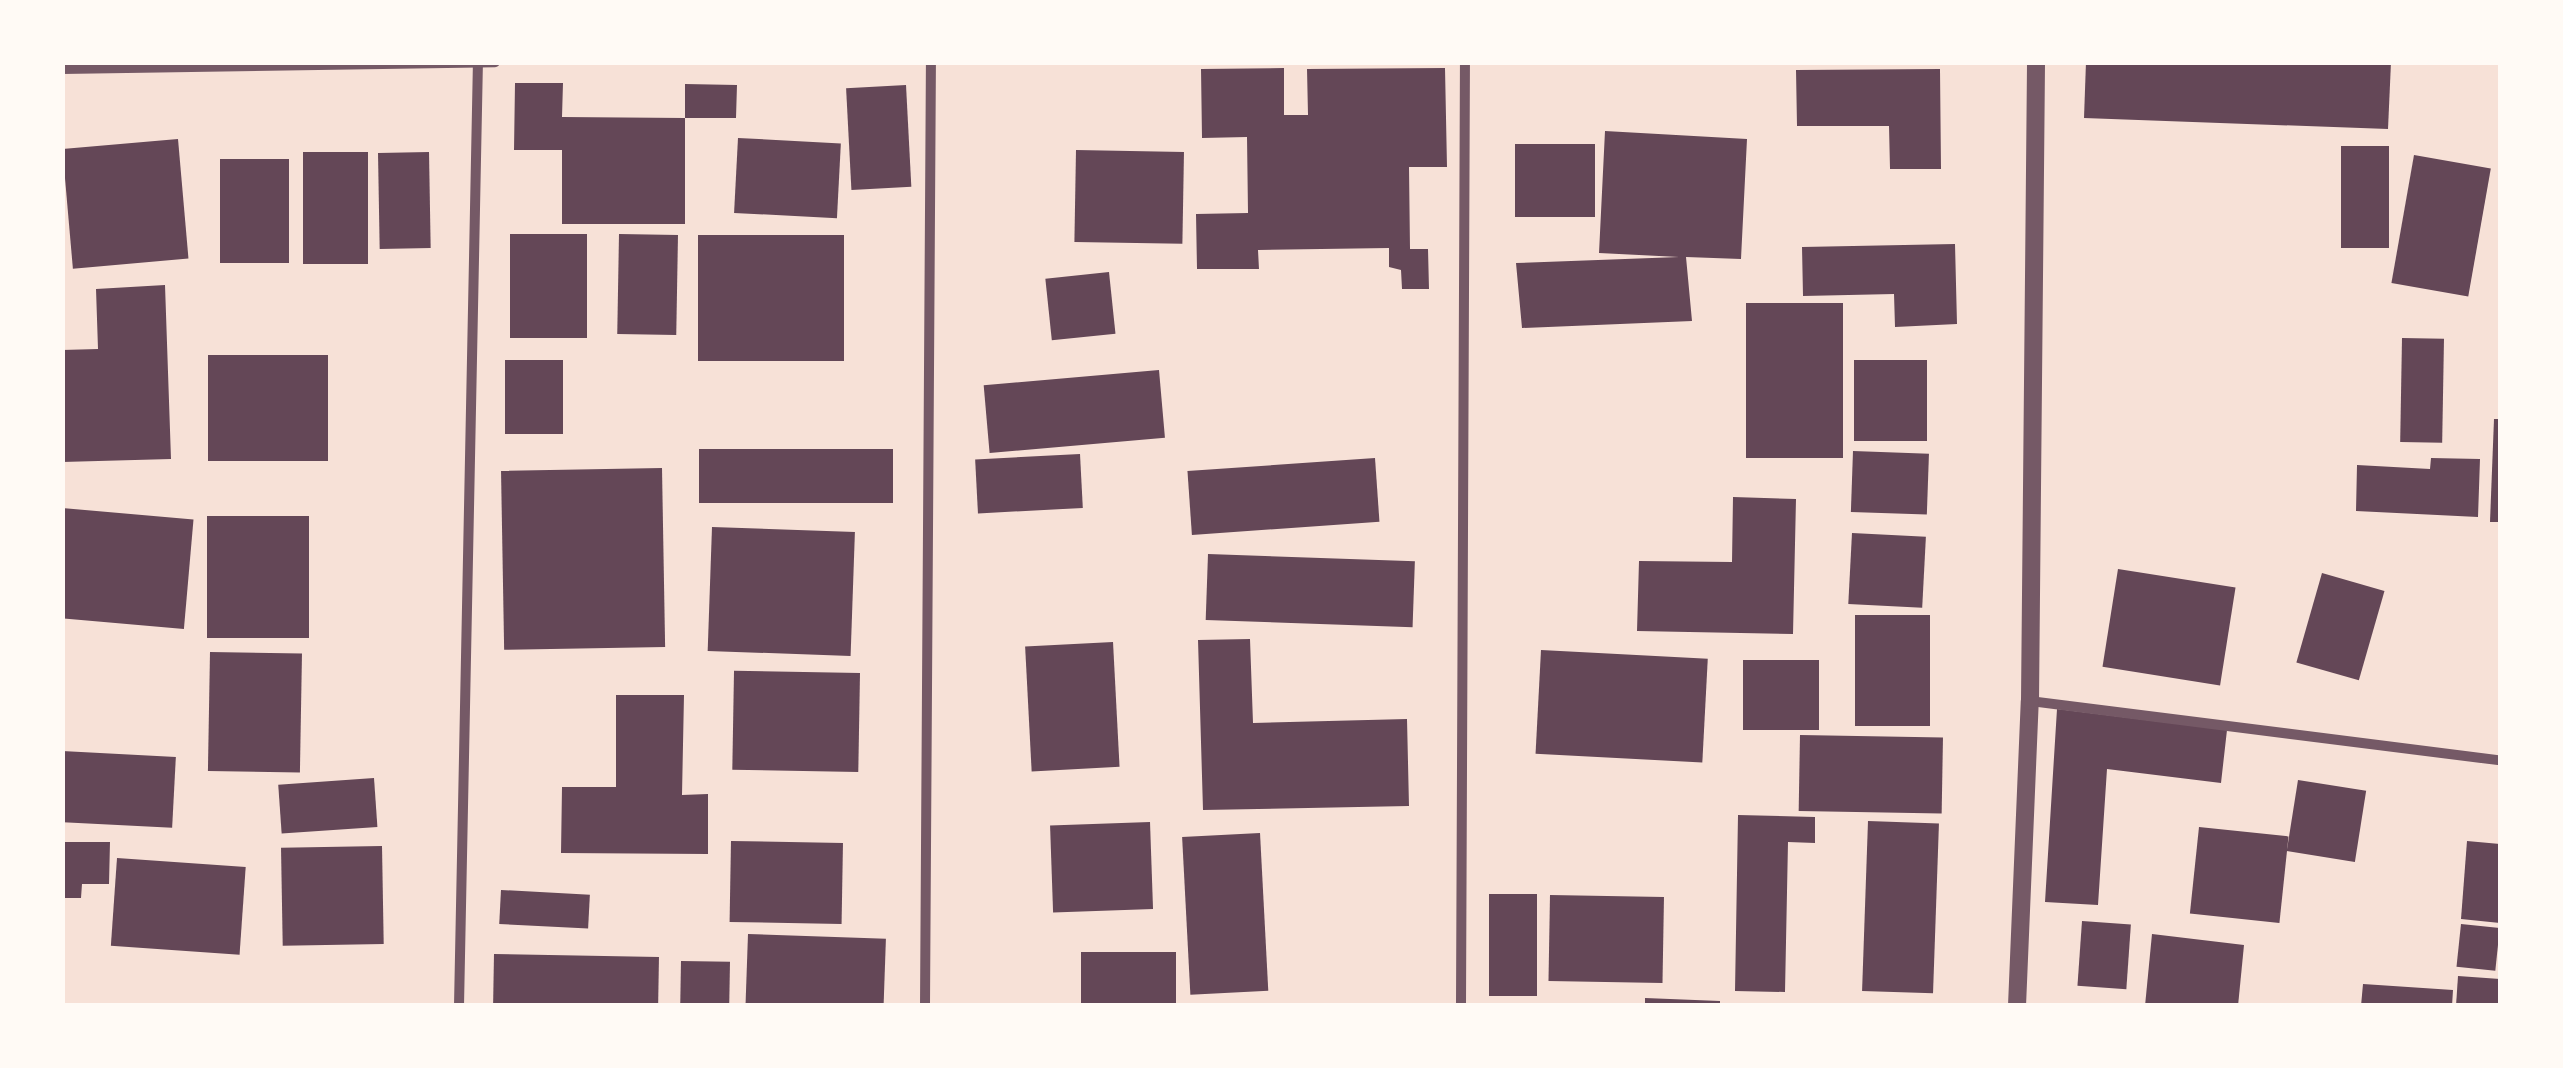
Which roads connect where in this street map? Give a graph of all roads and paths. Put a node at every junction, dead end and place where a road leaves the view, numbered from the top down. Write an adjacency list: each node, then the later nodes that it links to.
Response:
1 (495, 62): 5 (street)
2 (931, 62): 10 (street)
3 (1465, 62): 11 (street)
4 (2036, 62): 7 (street)
5 (478, 63): 6 (street); 9 (street)
6 (62, 69)
7 (2030, 701): 8 (street); 12 (street)
8 (2500, 760)
9 (459, 1006)
10 (925, 1006)
11 (1462, 1006)
12 (2016, 1006)

